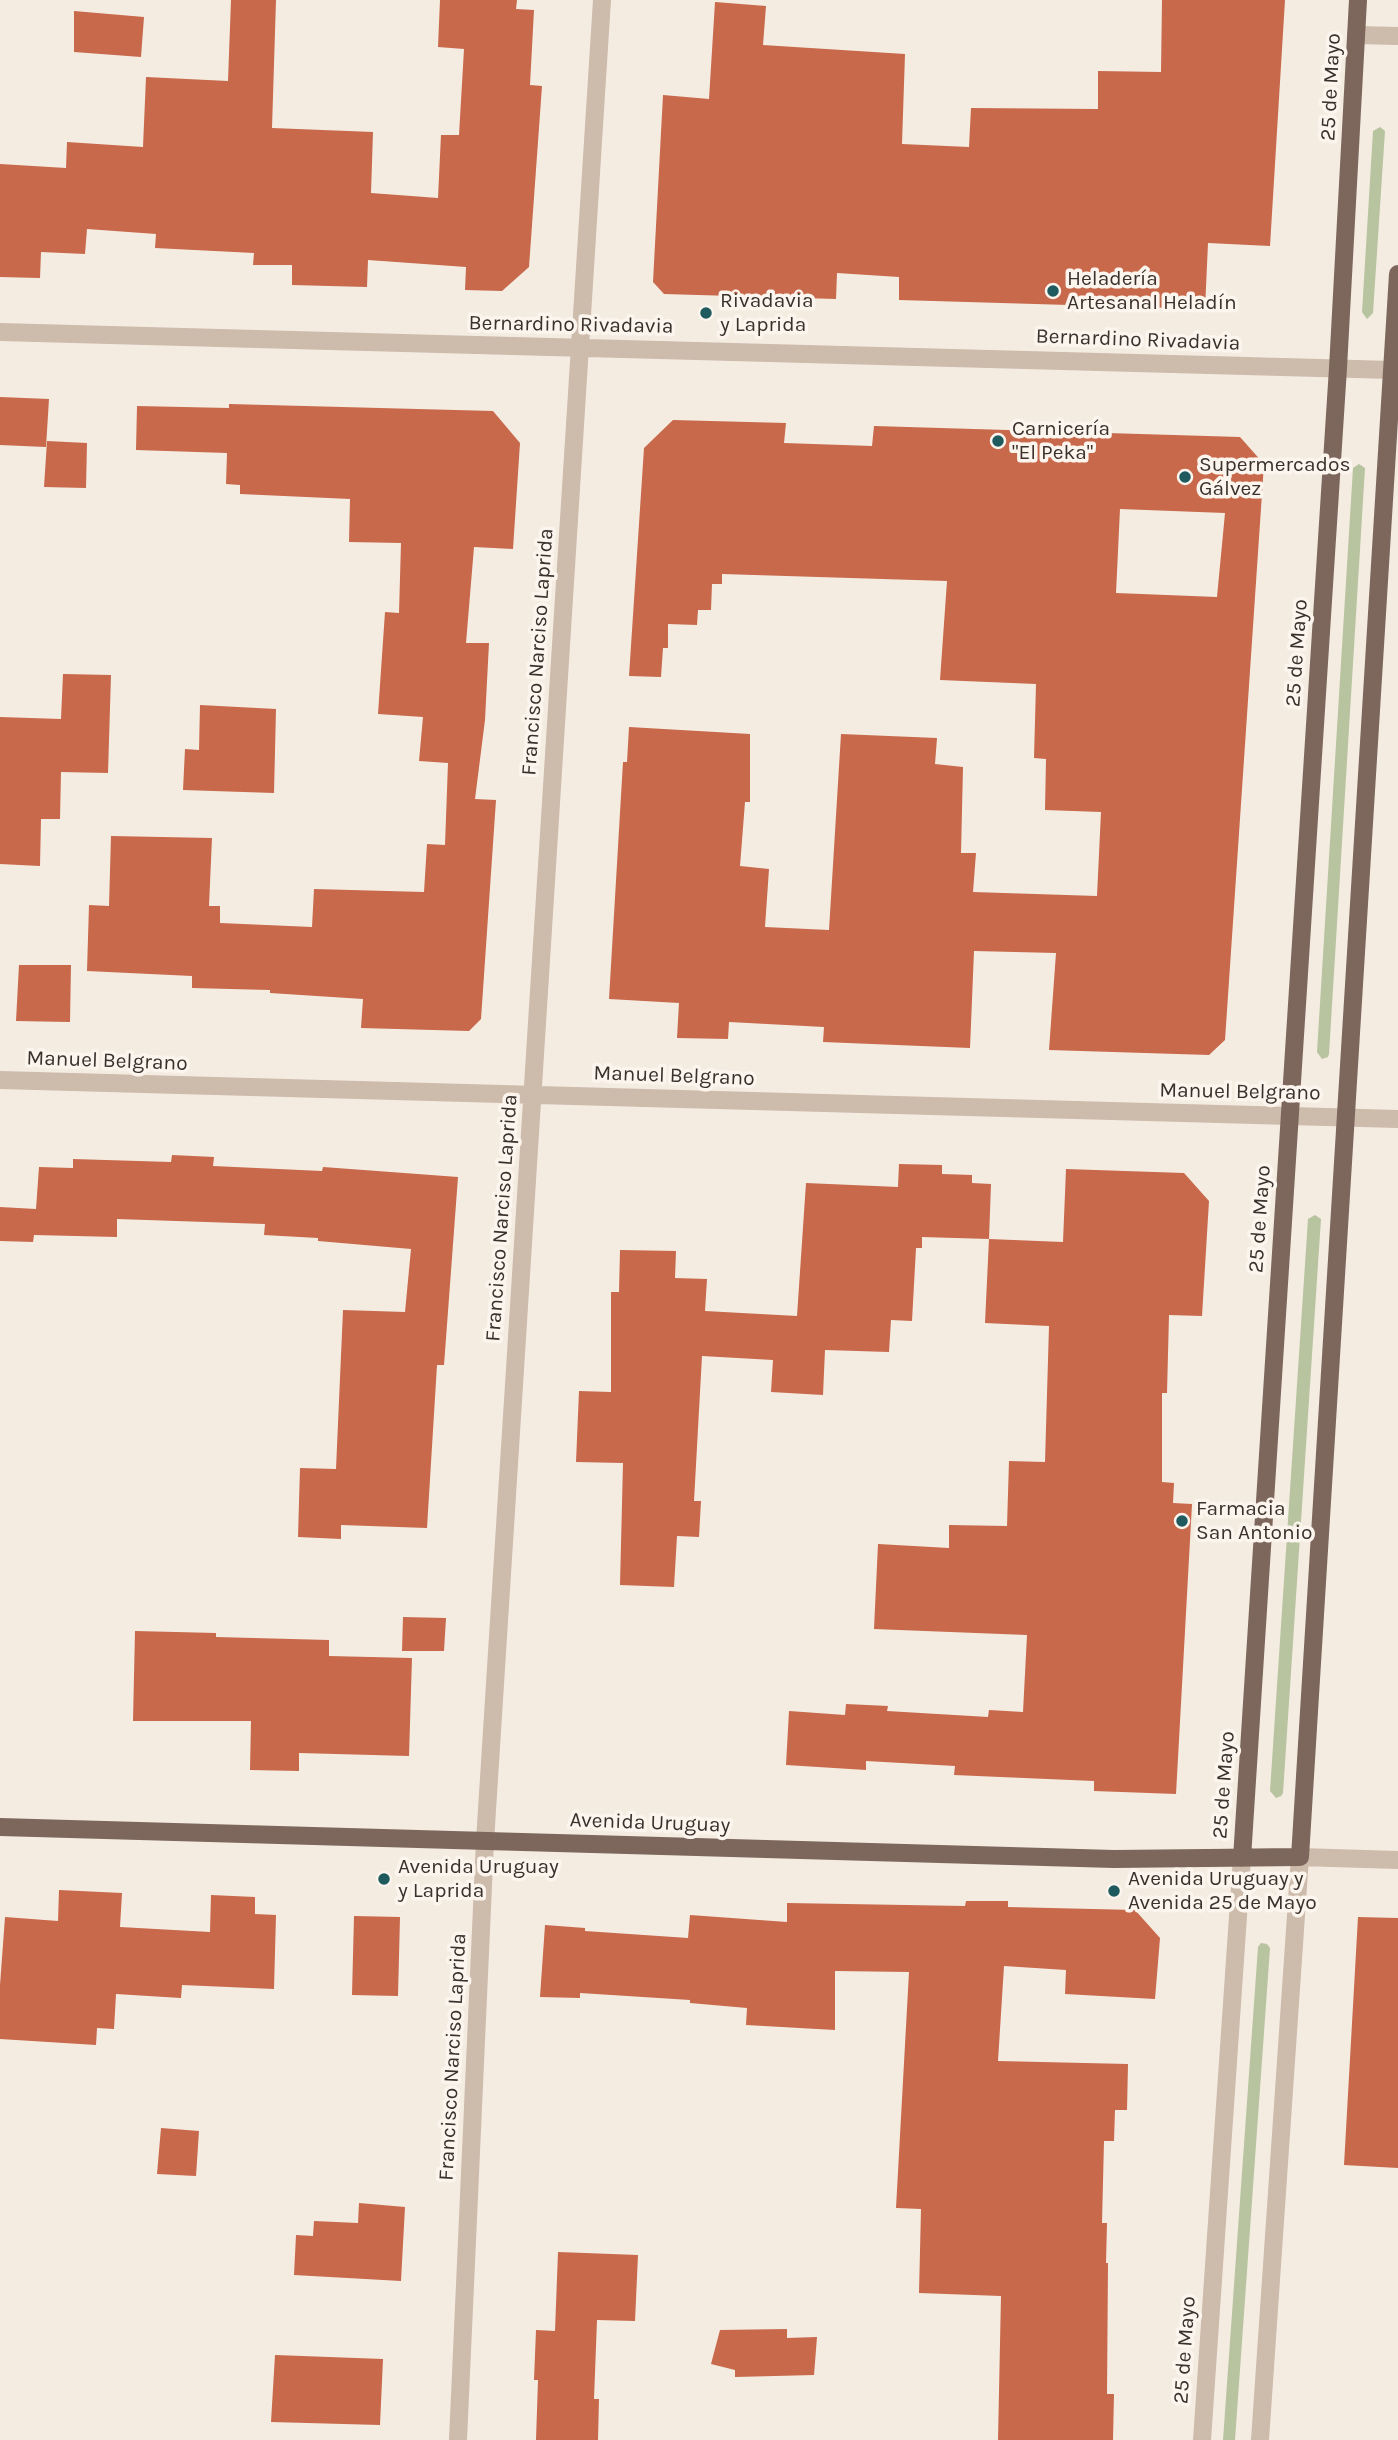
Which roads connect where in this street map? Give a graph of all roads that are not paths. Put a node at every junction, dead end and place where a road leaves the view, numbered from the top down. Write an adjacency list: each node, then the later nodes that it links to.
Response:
1 (602, 0): 7 (street, Francisco Narciso Laprida)
2 (1358, 0): 3 (main road, 25 de Mayo)
3 (1356, 35): 4 (street); 8 (main road, 25 de Mayo)
4 (1398, 36)
5 (1398, 274): 9 (main road)
6 (0, 332): 7 (street, Bernardino Rivadavia)
7 (580, 348): 8 (street, Bernardino Rivadavia); 11 (street, Francisco Narciso Laprida)
8 (1338, 368): 9 (street, Bernardino Rivadavia); 12 (main road, 25 de Mayo)
9 (1392, 370): 13 (main road)
10 (0, 1080): 11 (street, Manuel Belgrano)
11 (533, 1095): 12 (street, Manuel Belgrano); 16 (street, Francisco Narciso Laprida)
12 (1290, 1116): 13 (street, Manuel Belgrano); 18 (main road, 25 de Mayo)
13 (1346, 1117): 14 (street, Manuel Belgrano); 17 (main road)
14 (1398, 1119)
15 (0, 1827): 16 (main road, Avenida Uruguay)
16 (485, 1841): 18 (main road, Avenida Uruguay); 20 (street, Francisco Narciso Laprida)
17 (1300, 1857): 18 (main road, Avenida Uruguay); 19 (street); 22 (street)
18 (1241, 1858): 21 (street, 25 de Mayo)
19 (1398, 1860)
20 (458, 2440)
21 (1202, 2440)
22 (1260, 2440)

